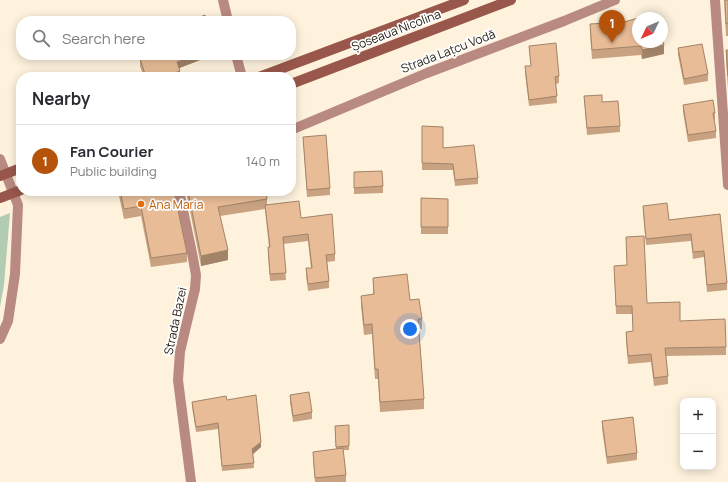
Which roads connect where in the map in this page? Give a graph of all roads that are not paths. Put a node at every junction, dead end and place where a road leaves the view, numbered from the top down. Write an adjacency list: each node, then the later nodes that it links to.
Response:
1 (223, 0): 6 (street)
2 (464, 0): 9 (main road, Șoseaua Nicolina)
3 (511, 0): 10 (main road, Șoseaua Nicolina)
4 (615, 0): 11 (street, Strada Lațcu Vodă)
5 (716, 0): 15 (street)
6 (227, 16)
7 (237, 60): 8 (street)
8 (241, 72)
9 (272, 72)
10 (296, 82)
11 (296, 128)
12 (0, 159): 14 (street)
13 (16, 170): 14 (main road)
14 (3, 174): 16 (street)
15 (728, 185)
16 (16, 191)
17 (16, 192): 20 (main road)
18 (17, 196): 21 (street)
19 (180, 196): 22 (street, Strada Bazei)
20 (0, 198)
21 (0, 339)
22 (191, 482)

